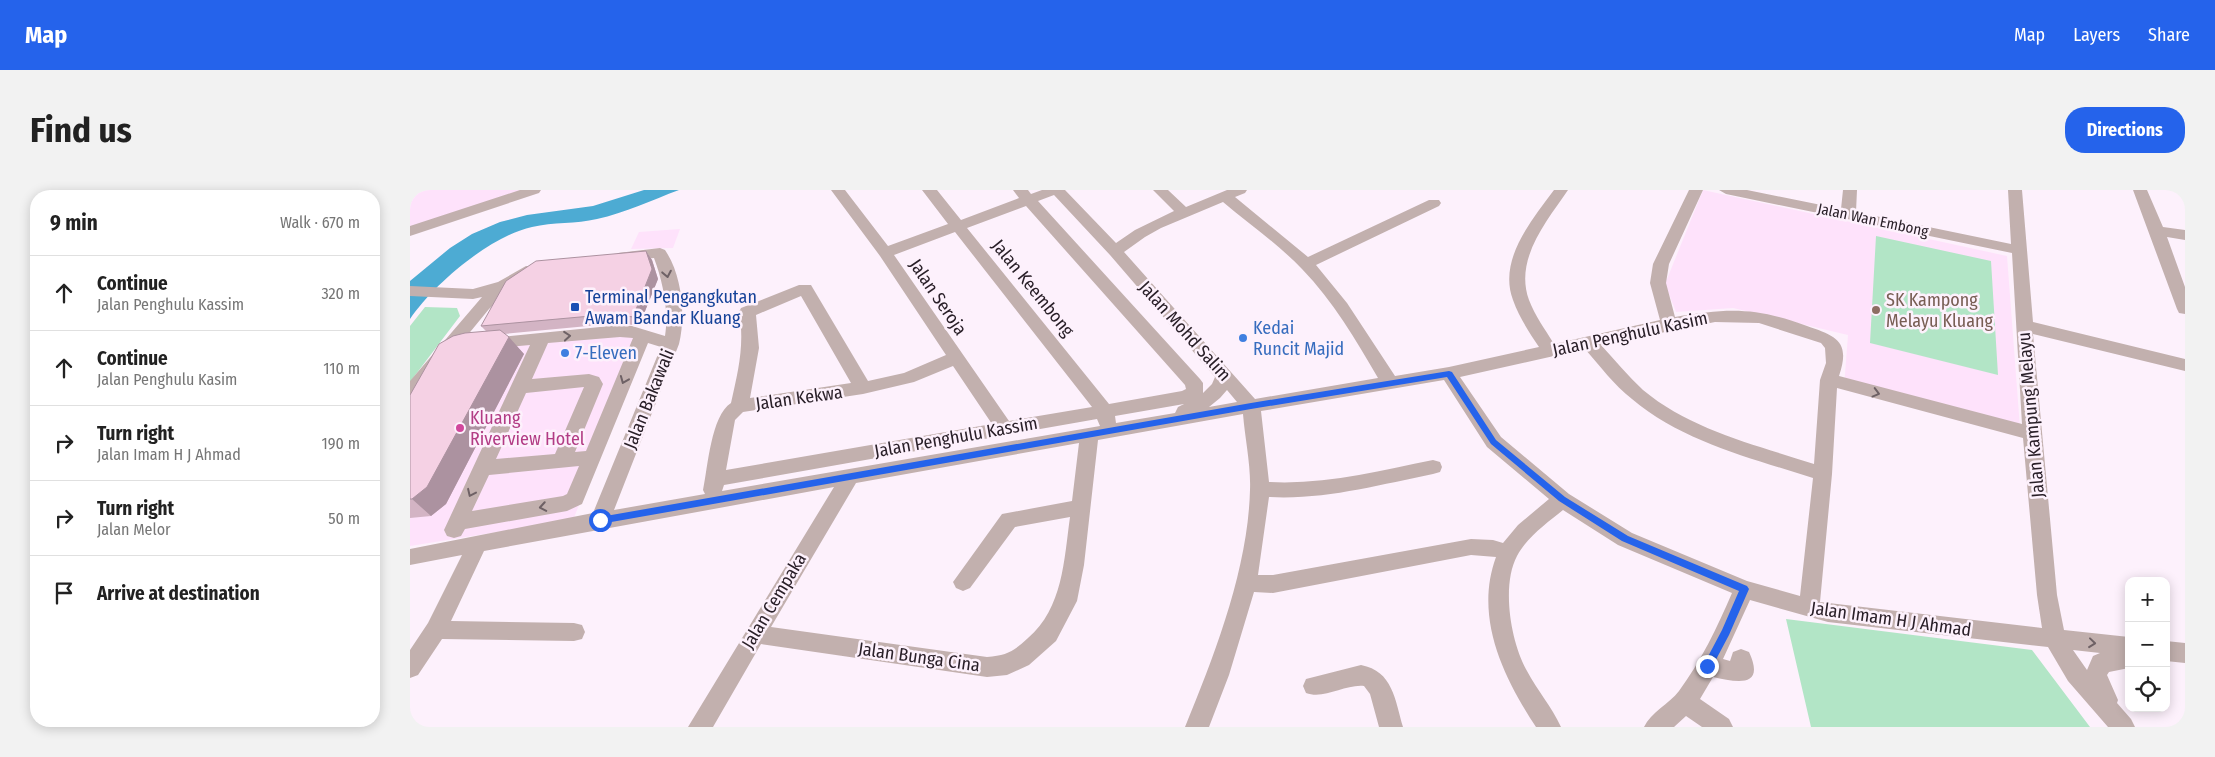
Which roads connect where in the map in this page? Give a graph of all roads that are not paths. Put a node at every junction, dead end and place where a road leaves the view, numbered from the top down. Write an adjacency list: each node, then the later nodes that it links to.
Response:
1 (534, 190): 19 (street)
2 (838, 190): 24 (street, Jalan Seroja)
3 (929, 190): 18 (street, Jalan Keembong)
4 (1056, 190): 13 (street); 22 (street, Jalan Mohd Salim)
5 (1160, 190): 16 (street)
6 (1240, 190): 14 (street)
7 (1561, 190): 42 (street)
8 (1696, 190): 35 (street)
9 (1726, 190): 17 (street, Jalan Wan Embong)
10 (1850, 190): 17 (street)
11 (2015, 190): 23 (street, Jalan Kampung Melayu)
12 (2140, 190): 20 (street)
13 (1025, 195): 18 (street); 51 (street, Jalan Mohd Salim)
14 (1225, 197): 16 (street); 27 (street)
15 (1434, 203): 27 (street)
16 (1185, 214): 22 (street)
17 (1848, 215): 23 (street, Jalan Wan Embong)
18 (958, 226): 24 (street); 55 (street, Jalan Keembong)
19 (412, 228)
20 (2157, 231): 21 (street); 30 (street)
21 (2185, 235)
22 (1111, 247): 46 (street, Jalan Mohd Salim)
23 (2019, 250): 36 (street, Jalan Kampung Melayu)
24 (885, 253): 43 (street, Jalan Seroja)
25 (604, 257): 40 (street, Jalan Bakawali, one-way to 40)
26 (538, 263): 28 (street)
27 (1306, 264): 48 (street)
28 (502, 287): 32 (street); 34 (street)
29 (410, 291): 32 (street)
30 (2182, 291): 33 (street)
31 (410, 297): 32 (street)
32 (461, 297): 34 (street)
33 (2185, 309)
34 (475, 314): 41 (street)
35 (1669, 324): 39 (street, Jalan Penghulu Kasim); 47 (street, Jalan Penghulu Kasim)
36 (2024, 326): 44 (street); 59 (street, Jalan Kampung Melayu)
37 (643, 335): 38 (street, one-way to 37); 40 (street); 61 (street, one-way to 61)
38 (542, 338): 41 (street); 49 (street)
39 (1589, 342): 42 (street, Jalan Penghulu Kasim); 65 (street)
40 (671, 344): 62 (street, Jalan Bakawali)
41 (448, 346): 52 (street)
42 (1550, 351): 45 (street, Jalan Penghulu Kasim)
43 (955, 358): 50 (street, Jalan Kekwa); 57 (street, Jalan Seroja)
44 (2185, 365)
45 (1449, 374): 48 (street, Jalan Penghulu Kasim); 69 (street, Jalan Imam H J Ahmad)
46 (1225, 375): 54 (street, Jalan Mohd Salim); 56 (street)
47 (1829, 380): 59 (street, one-way to 59); 65 (street, Jalan Penghulu Kasim)
48 (1390, 383): 54 (street, Jalan Penghulu Kasim)
49 (520, 386): 60 (street); 64 (street)
50 (864, 388): 53 (street, Jalan Kekwa); 53 (street)
51 (1195, 391): 55 (street, Jalan Penghulu Kassim)
52 (410, 393)
53 (738, 406): 67 (street, Jalan Kekwa)
54 (1251, 406): 56 (street, Jalan Penghulu Kassim); 68 (street)
55 (1105, 411): 57 (street, Jalan Penghulu Kassim); 58 (street)
56 (1170, 420): 58 (street, Jalan Penghulu Kassim)
57 (1004, 428): 67 (street, Jalan Penghulu Kassim)
58 (1099, 433): 66 (street, Jalan Penghulu Kassim); 71 (street, Jalan Bunga Cina)
59 (2032, 433): 85 (street, Jalan Kampung Melayu)
60 (562, 460): 61 (street); 64 (street)
61 (590, 463): 62 (street); 73 (street, one-way to 73)
62 (622, 466): 72 (street, Jalan Bakawali)
63 (1433, 467): 68 (street)
64 (482, 468): 73 (street, one-way to 73)
65 (1823, 474): 81 (street, Jalan Penghulu Kasim)
66 (850, 476): 70 (street, Jalan Penghulu Kassim); 84 (street, Jalan Cempaka)
67 (715, 479): 70 (street, Jalan Kekwa)
68 (1260, 489): 79 (street)
69 (1562, 499): 76 (street); 80 (street, Jalan Imam H J Ahmad)
70 (710, 501): 72 (street, Jalan Penghulu Kassim)
71 (1081, 507): 78 (street); 84 (street, Jalan Bunga Cina)
72 (600, 520): 74 (street, Jalan Penghulu Kassim)
73 (457, 522): 75 (street)
74 (478, 543): 75 (street, Jalan Penghulu Kassim); 82 (street)
75 (444, 550): 77 (street, Jalan Penghulu Kassim)
76 (1508, 553): 79 (street); 100 (street)
77 (410, 557)
78 (963, 582)
79 (1246, 583): 98 (street)
80 (1744, 589): 81 (street, Jalan Imam H J Ahmad); 93 (street)
81 (1809, 608): 85 (street, Jalan Imam H J Ahmad)
82 (436, 630): 83 (street); 94 (street)
83 (574, 632)
84 (755, 634): 97 (street, Jalan Cempaka)
85 (2055, 640): 86 (street, Jalan Imam H J Ahmad, one-way to 86); 103 (street)
86 (2125, 647)
87 (2170, 651): 88 (street)
88 (2185, 652)
89 (1741, 659): 93 (street)
90 (2125, 659): 103 (street)
91 (2170, 661): 92 (street)
92 (2185, 662)
93 (1707, 666): 96 (street)
94 (410, 668)
95 (1314, 686): 99 (street)
96 (1684, 702): 101 (street); 102 (street)
97 (700, 727)
98 (1198, 727)
99 (1391, 727)
100 (1549, 727)
101 (1656, 727)
102 (1721, 727)
103 (2124, 727)

